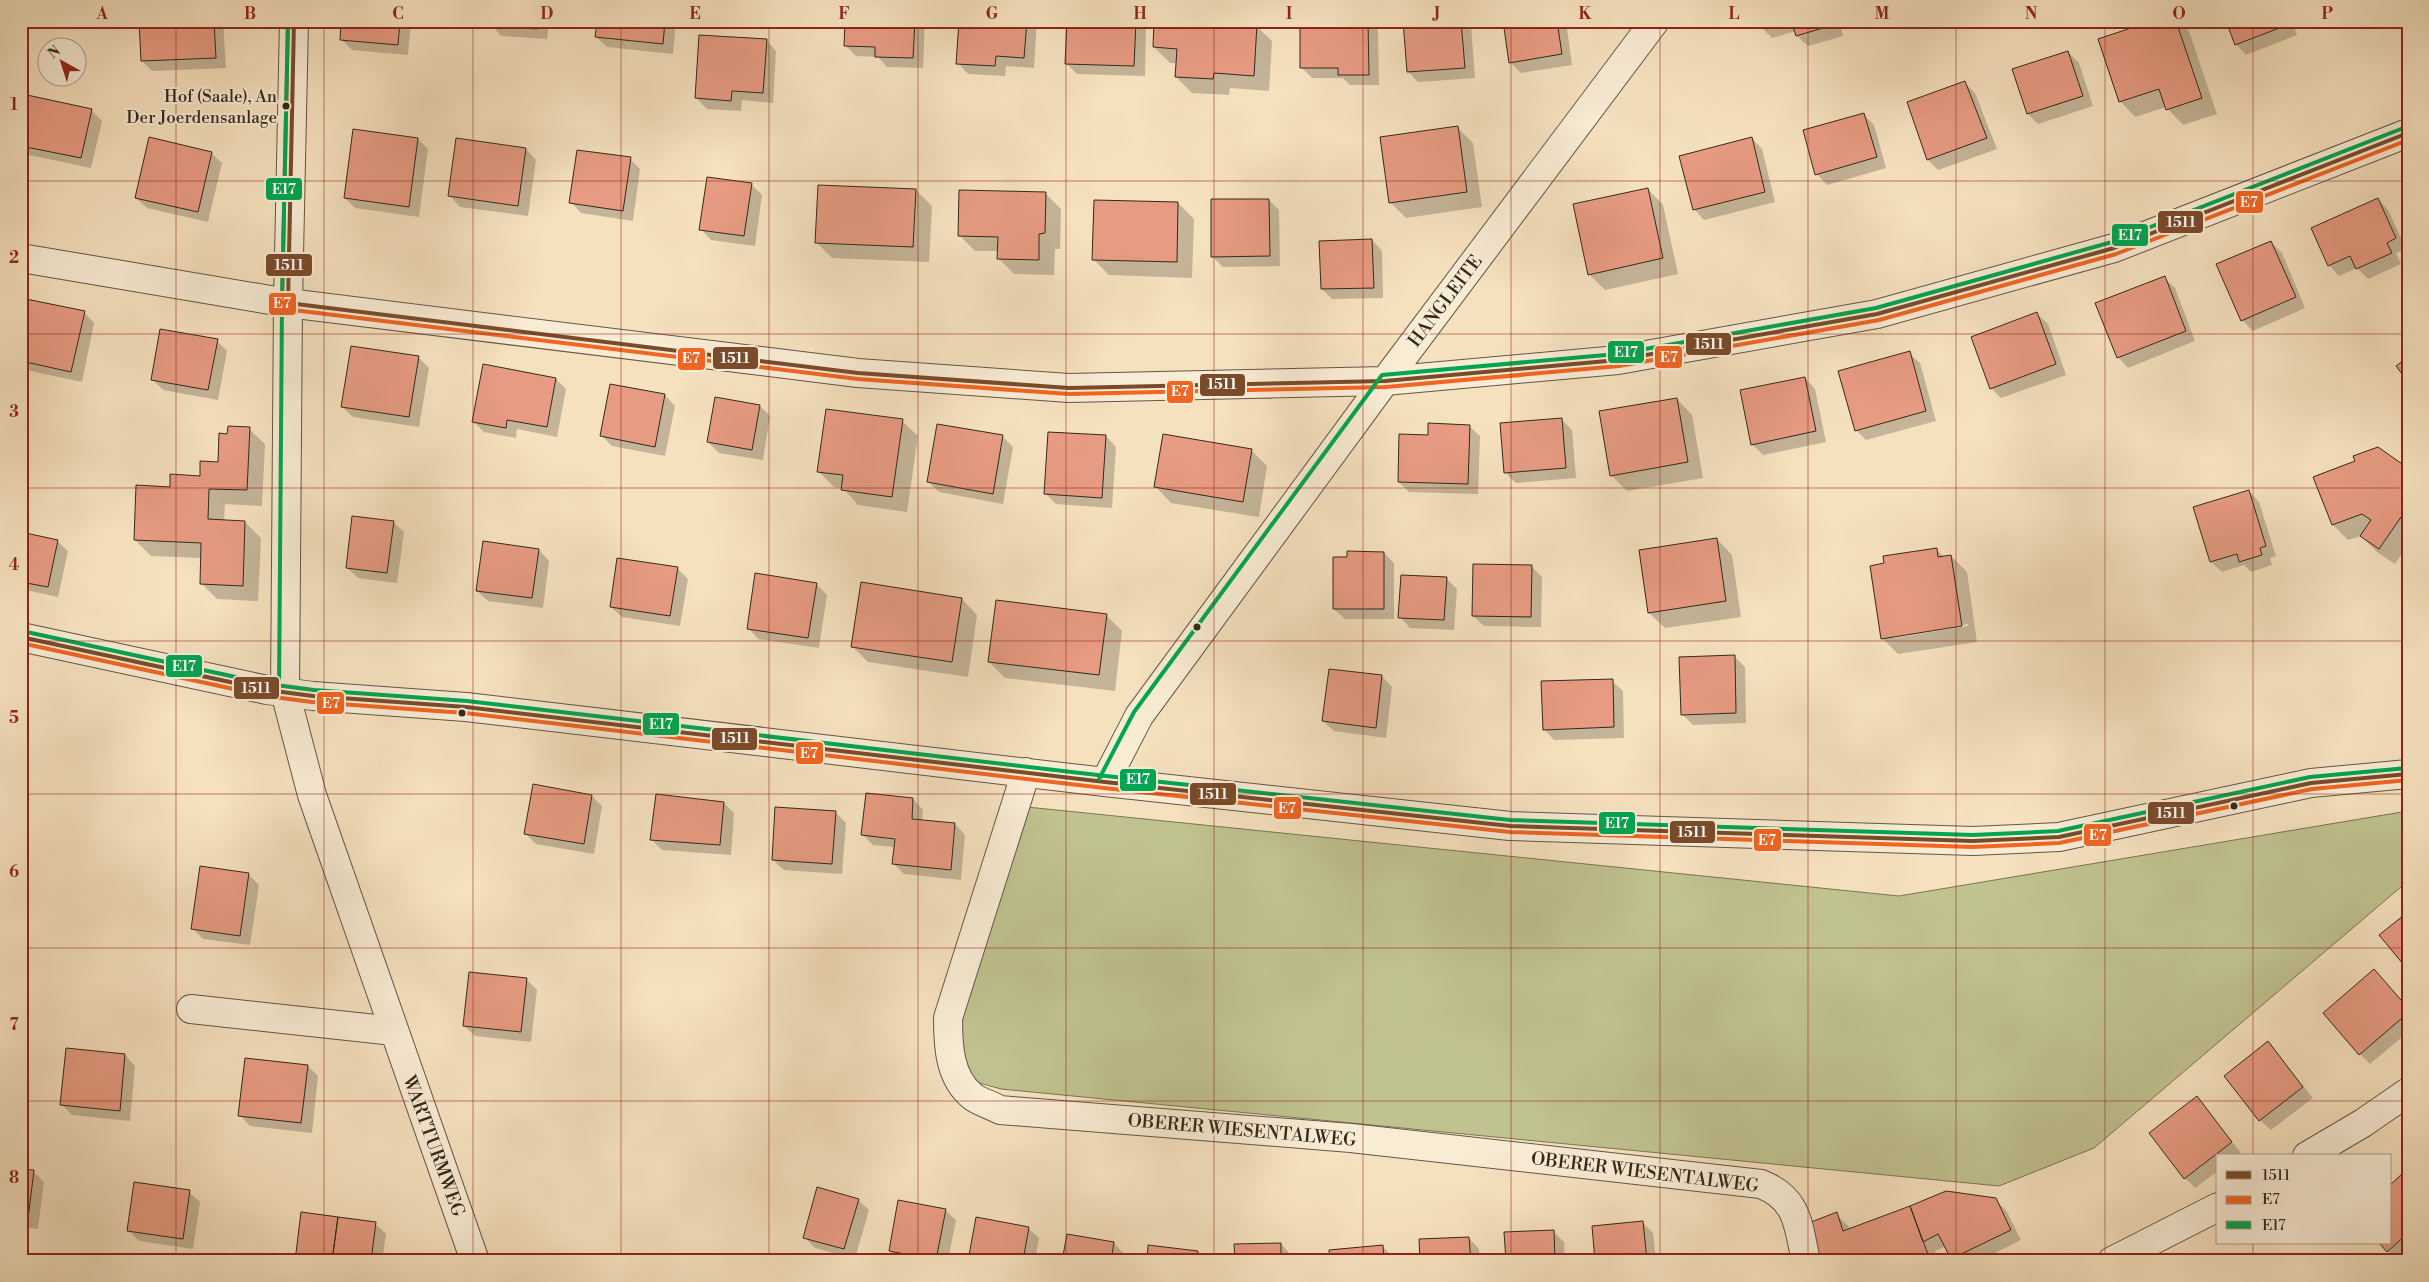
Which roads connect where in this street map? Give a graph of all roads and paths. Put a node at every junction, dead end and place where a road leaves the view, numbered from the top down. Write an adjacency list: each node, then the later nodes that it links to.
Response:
1 (294, 21): 5 (street, WARTTURMWEG)
2 (1655, 21): 6 (street, HANGLEITE)
3 (2408, 133): 6 (street)
4 (21, 258): 5 (street)
5 (288, 303): 6 (street); 8 (street, WARTTURMWEG)
6 (1384, 381): 11 (street, HANGLEITE)
7 (21, 637): 8 (street)
8 (285, 692): 9 (street); 13 (street, WARTTURMWEG)
9 (1026, 772): 11 (street); 18 (street, OBERER WIESENTALWEG)
10 (2408, 774): 11 (street)
11 (1105, 782)
12 (191, 1009): 13 (street)
13 (394, 1031): 17 (street, WARTTURMWEG)
14 (2408, 1092): 15 (street)
15 (2310, 1154)
16 (2216, 1208): 19 (street)
17 (475, 1261)
18 (1806, 1261)
19 (2112, 1261)

